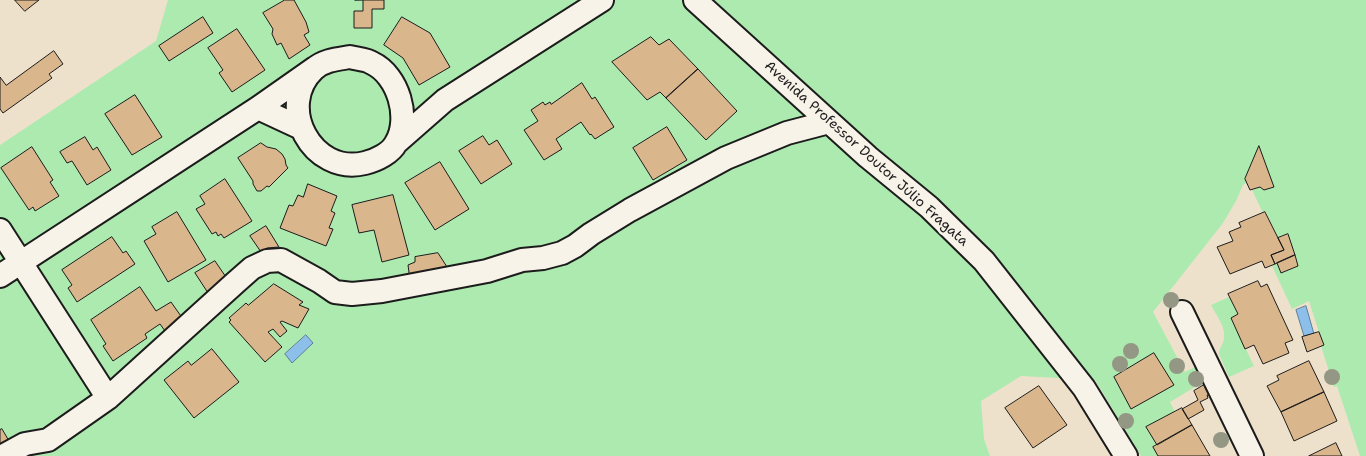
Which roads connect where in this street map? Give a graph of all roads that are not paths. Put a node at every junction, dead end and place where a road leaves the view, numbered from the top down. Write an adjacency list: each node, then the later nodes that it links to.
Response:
1 (602, 0): 5 (street)
2 (695, 0): 7 (street, Avenida Professor Doutor Júlio Fragata)
3 (315, 68): 4 (street); 6 (street); 8 (street)
4 (399, 96): 5 (street); 9 (street)
5 (445, 100): 9 (street)
6 (258, 108): 8 (street); 11 (street)
7 (829, 122): 14 (street, Avenida Professor Doutor Júlio Fragata); 16 (street)
8 (302, 128): 9 (street)
9 (396, 143)
10 (0, 230): 11 (street)
11 (20, 263): 12 (street); 15 (street)
12 (0, 276)
13 (1182, 312): 19 (street)
14 (1084, 388): 17 (street, Avenida Professor Doutor Júlio Fragata); 18 (street, Avenida Professor Doutor Júlio Fragata)
15 (104, 392)
16 (3, 456)
17 (1108, 456)
18 (1126, 456)
19 (1252, 456)

